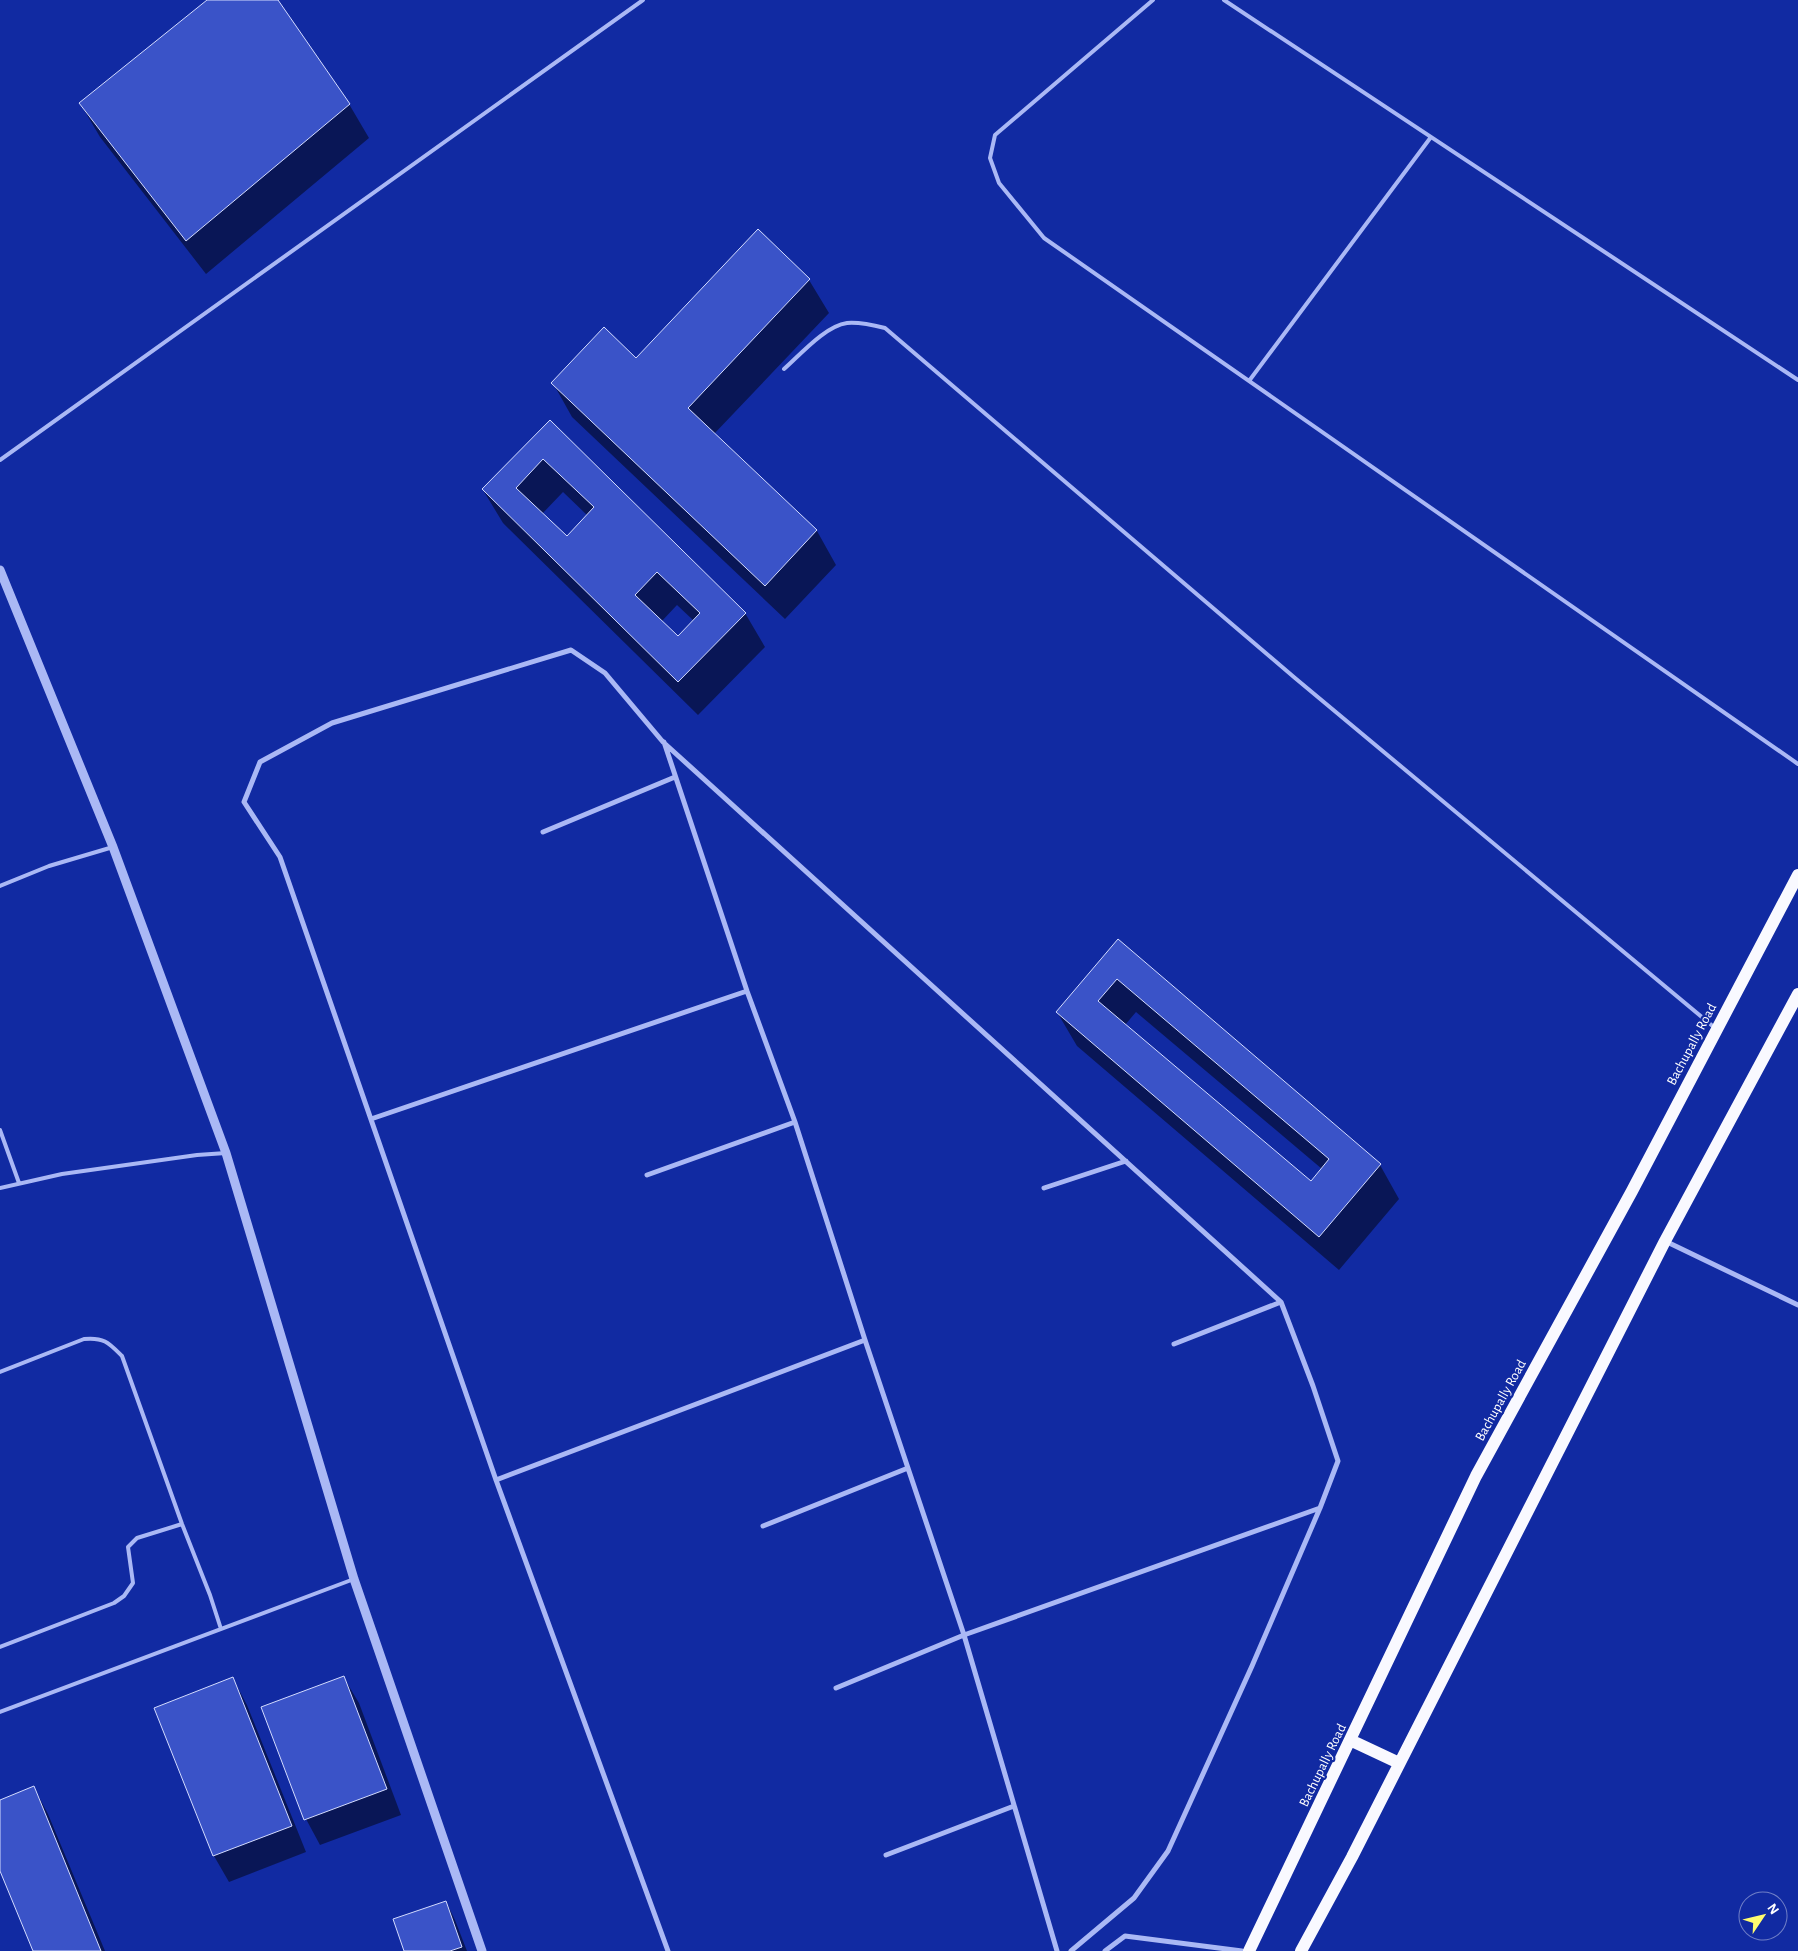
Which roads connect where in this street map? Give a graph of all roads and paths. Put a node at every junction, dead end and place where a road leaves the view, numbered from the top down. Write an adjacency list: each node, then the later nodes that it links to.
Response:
1 (643, 0): 8 (lane)
2 (1152, 0): 7 (lane)
3 (1224, 0): 4 (lane)
4 (1431, 137): 6 (lane); 7 (lane)
5 (784, 369): 19 (lane)
6 (1798, 380)
7 (1250, 381): 11 (lane)
8 (0, 460)
9 (0, 570): 14 (street)
10 (663, 742): 12 (street); 20 (street); 24 (street)
11 (1798, 764)
12 (675, 777): 13 (street); 17 (street)
13 (543, 832)
14 (113, 847): 16 (lane); 23 (street)
15 (1798, 874): 19 (main road, Bachupally Road)
16 (0, 886)
17 (747, 991): 20 (street); 21 (street)
18 (1798, 994): 29 (main road)
19 (1716, 1029): 46 (main road, Bachupally Road)
20 (371, 1119): 36 (street)
21 (795, 1122): 25 (street); 32 (street)
22 (0, 1130): 26 (lane)
23 (226, 1153): 26 (lane); 40 (street)
24 (1126, 1162): 28 (street); 30 (street)
25 (647, 1175)
26 (19, 1183): 27 (lane)
27 (0, 1188)
28 (1044, 1188)
29 (1664, 1241): 31 (street); 47 (main road)
30 (1281, 1302): 33 (street); 37 (street)
31 (1798, 1305)
32 (865, 1340): 35 (street); 36 (street)
33 (1174, 1344)
34 (0, 1372): 38 (lane)
35 (908, 1468): 39 (street); 42 (street)
36 (496, 1480): 51 (street)
37 (1320, 1508): 42 (street); 53 (street)
38 (182, 1524): 41 (lane); 43 (lane)
39 (763, 1526)
40 (354, 1579): 41 (lane); 50 (street)
41 (221, 1629): 45 (lane)
42 (964, 1635): 44 (street); 48 (street)
43 (0, 1648)
44 (836, 1688)
45 (0, 1712)
46 (1350, 1740): 47 (main road); 56 (main road, Bachupally Road)
47 (1399, 1763): 57 (main road)
48 (1014, 1806): 49 (street); 52 (street)
49 (886, 1855)
50 (482, 1951)
51 (668, 1951)
52 (1056, 1951)
53 (1071, 1951)
54 (1105, 1951): 55 (street)
55 (1242, 1951)
56 (1249, 1951)
57 (1300, 1951)

